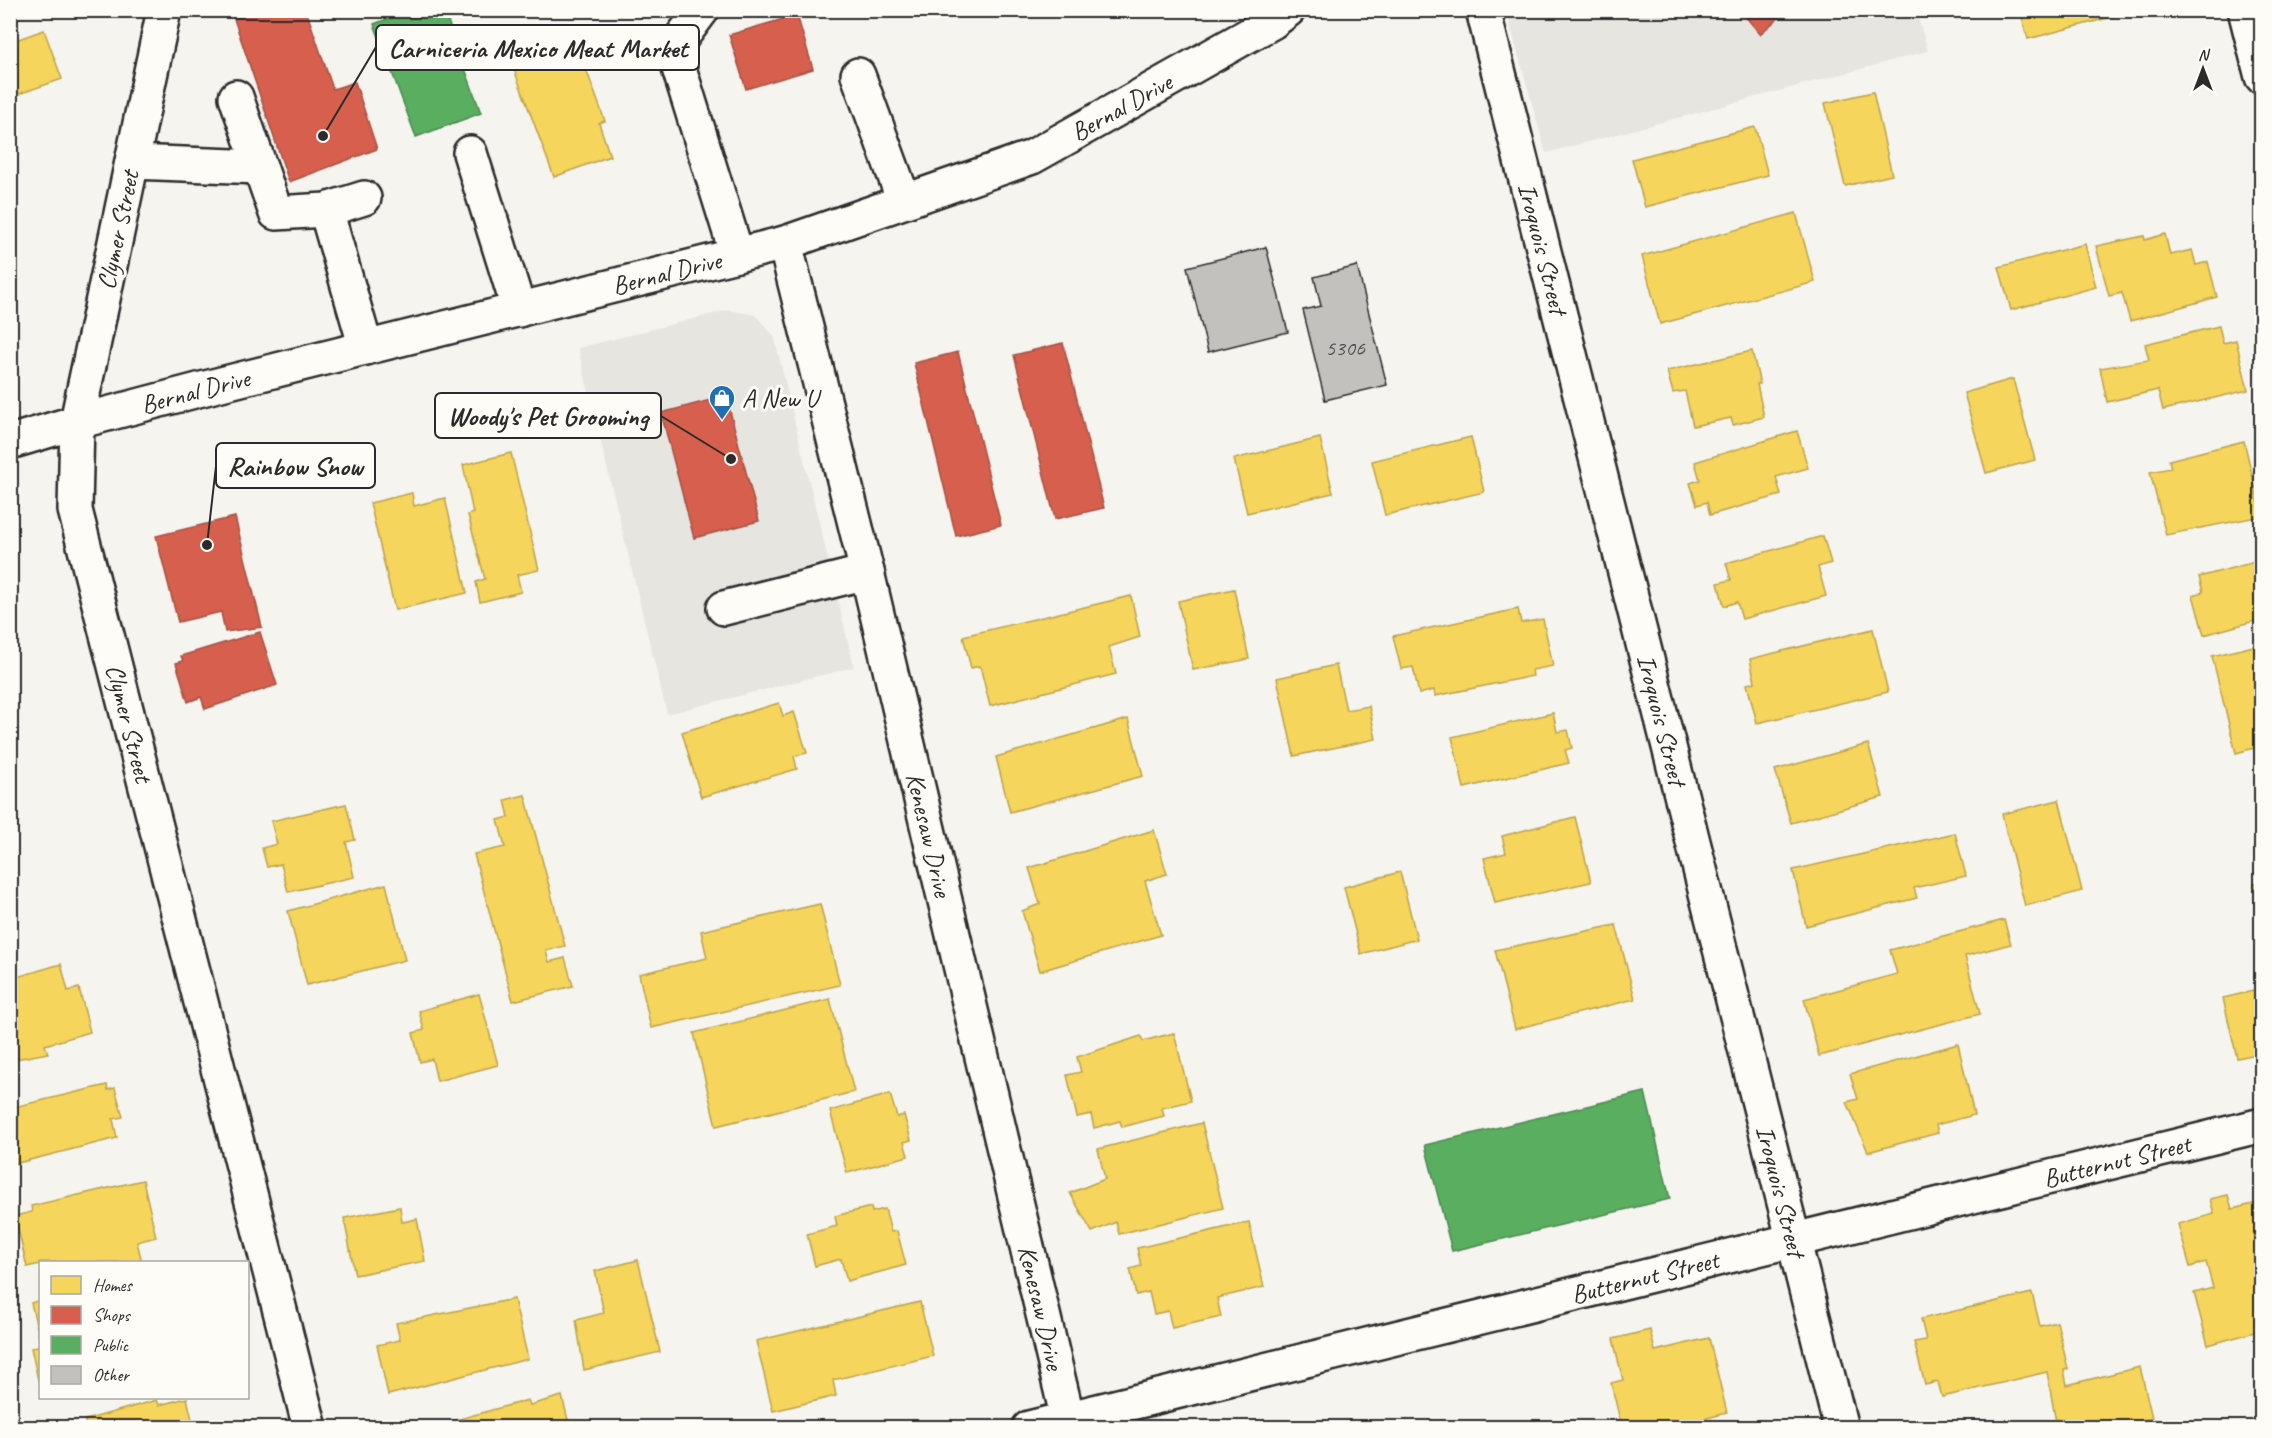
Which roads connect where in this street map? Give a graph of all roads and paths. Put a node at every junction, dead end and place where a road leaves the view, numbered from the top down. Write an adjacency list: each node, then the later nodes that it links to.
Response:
1 (164, 10): 10 (street, Clymer Street)
2 (702, 10): 16 (street)
3 (1288, 10): 13 (street, Bernal Drive)
4 (1483, 10): 24 (street, Iroquois Street)
5 (2245, 10): 7 (street)
6 (858, 75): 13 (street)
7 (2262, 77)
8 (236, 97): 11 (street)
9 (470, 153): 17 (street)
10 (132, 162): 11 (street); 19 (street, Clymer Street)
11 (260, 167): 14 (street)
12 (364, 198): 14 (street)
13 (904, 201): 15 (street, Bernal Drive)
14 (326, 210): 18 (street)
15 (785, 243): 16 (street, Bernal Drive); 21 (street, Kenesaw Drive)
16 (737, 255): 17 (street, Bernal Drive)
17 (519, 310): 18 (street, Bernal Drive)
18 (366, 348): 19 (street, Bernal Drive)
19 (77, 422): 20 (street, Bernal Drive); 26 (street, Clymer Street)
20 (10, 442)
21 (867, 572): 22 (street); 25 (street, Kenesaw Drive)
22 (724, 608)
23 (2262, 1125): 24 (street, Butternut Street)
24 (1795, 1241): 25 (street, Butternut Street); 28 (street, Iroquois Street)
25 (1068, 1423): 27 (street, Butternut Street)
26 (310, 1428)
27 (1029, 1428)
28 (1841, 1428)

